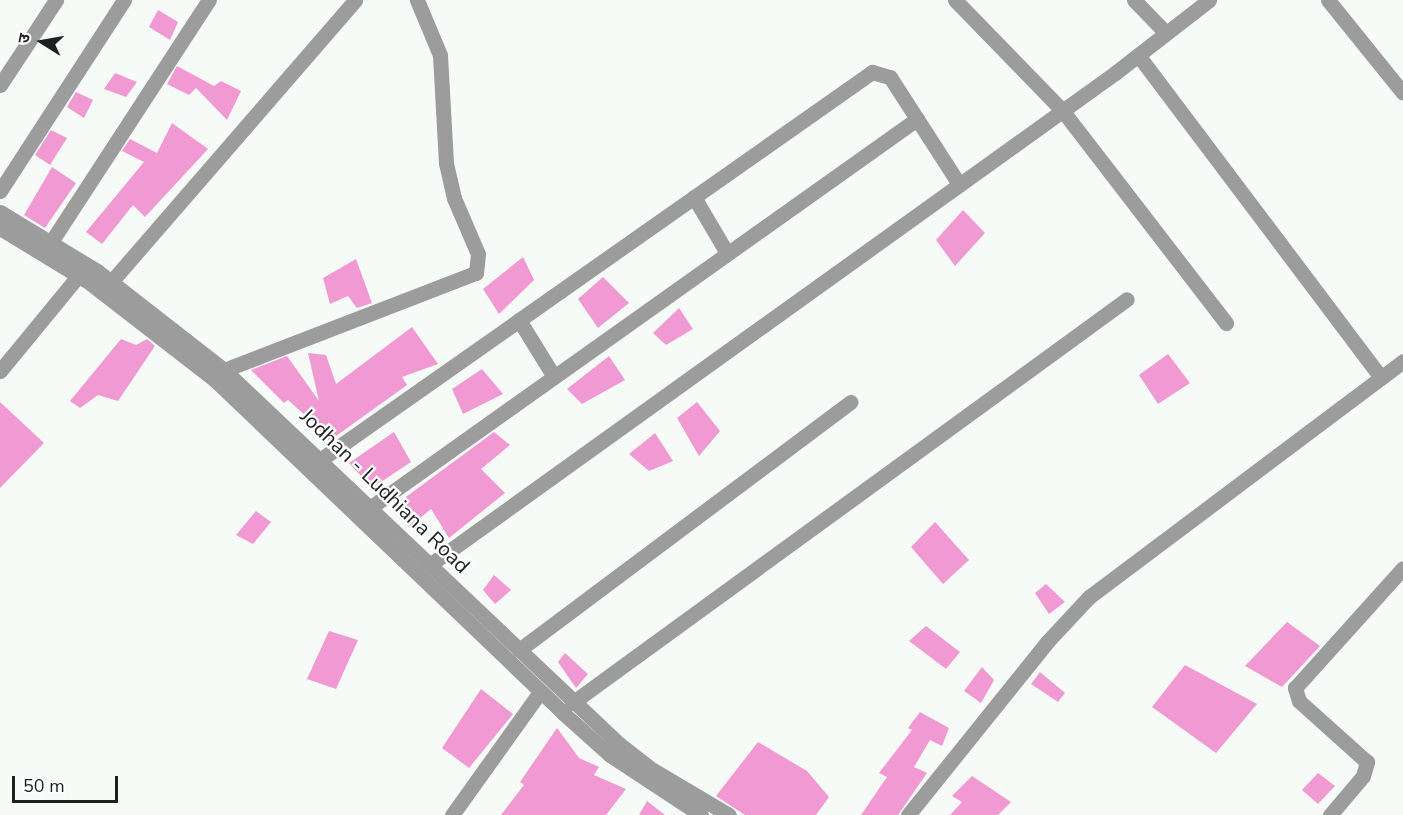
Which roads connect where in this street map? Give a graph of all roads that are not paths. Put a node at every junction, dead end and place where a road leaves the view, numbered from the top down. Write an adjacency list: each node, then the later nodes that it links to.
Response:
1 (56, 0): 12 (street)
2 (124, 0): 17 (street)
3 (209, 0): 21 (street)
4 (355, 0): 24 (street)
5 (955, 0): 14 (street)
6 (1134, 0): 10 (street)
7 (1209, 0): 10 (street)
8 (1328, 0): 13 (street)
9 (421, 2): 29 (street)
10 (1166, 33): 11 (street)
11 (1138, 55): 14 (street); 32 (street)
12 (0, 85)
13 (1403, 93)
14 (1062, 110): 16 (street); 27 (street)
15 (917, 119): 16 (street); 18 (street); 22 (street)
16 (959, 184): 36 (street)
17 (0, 191)
18 (694, 197): 22 (street); 26 (street)
19 (0, 212): 21 (street, Jodhan - Ludhiana Road)
20 (0, 228): 23 (street, Jodhan - Ludhiana Road)
21 (51, 242): 24 (street, Jodhan - Ludhiana Road)
22 (727, 253): 31 (street)
23 (78, 276): 30 (street); 39 (street, Jodhan - Ludhiana Road)
24 (111, 282): 29 (street, Jodhan - Ludhiana Road)
25 (1127, 299): 40 (street)
26 (519, 320): 31 (street); 34 (street)
27 (1226, 323)
28 (1403, 361): 32 (street)
29 (224, 370): 34 (street, Jodhan - Ludhiana Road)
30 (0, 371)
31 (553, 375): 35 (street)
32 (1381, 378): 44 (street)
33 (850, 402): 38 (street)
34 (320, 460): 35 (street, Jodhan - Ludhiana Road)
35 (371, 507): 36 (street, Jodhan - Ludhiana Road)
36 (431, 564): 38 (street, Jodhan - Ludhiana Road)
37 (1403, 568): 45 (street)
38 (519, 650): 40 (street, Jodhan - Ludhiana Road)
39 (540, 692): 41 (street); 42 (street, Jodhan - Ludhiana Road)
40 (572, 703): 43 (street, Jodhan - Ludhiana Road)
41 (452, 815)
42 (701, 815)
43 (729, 815)
44 (908, 815)
45 (1330, 815)

